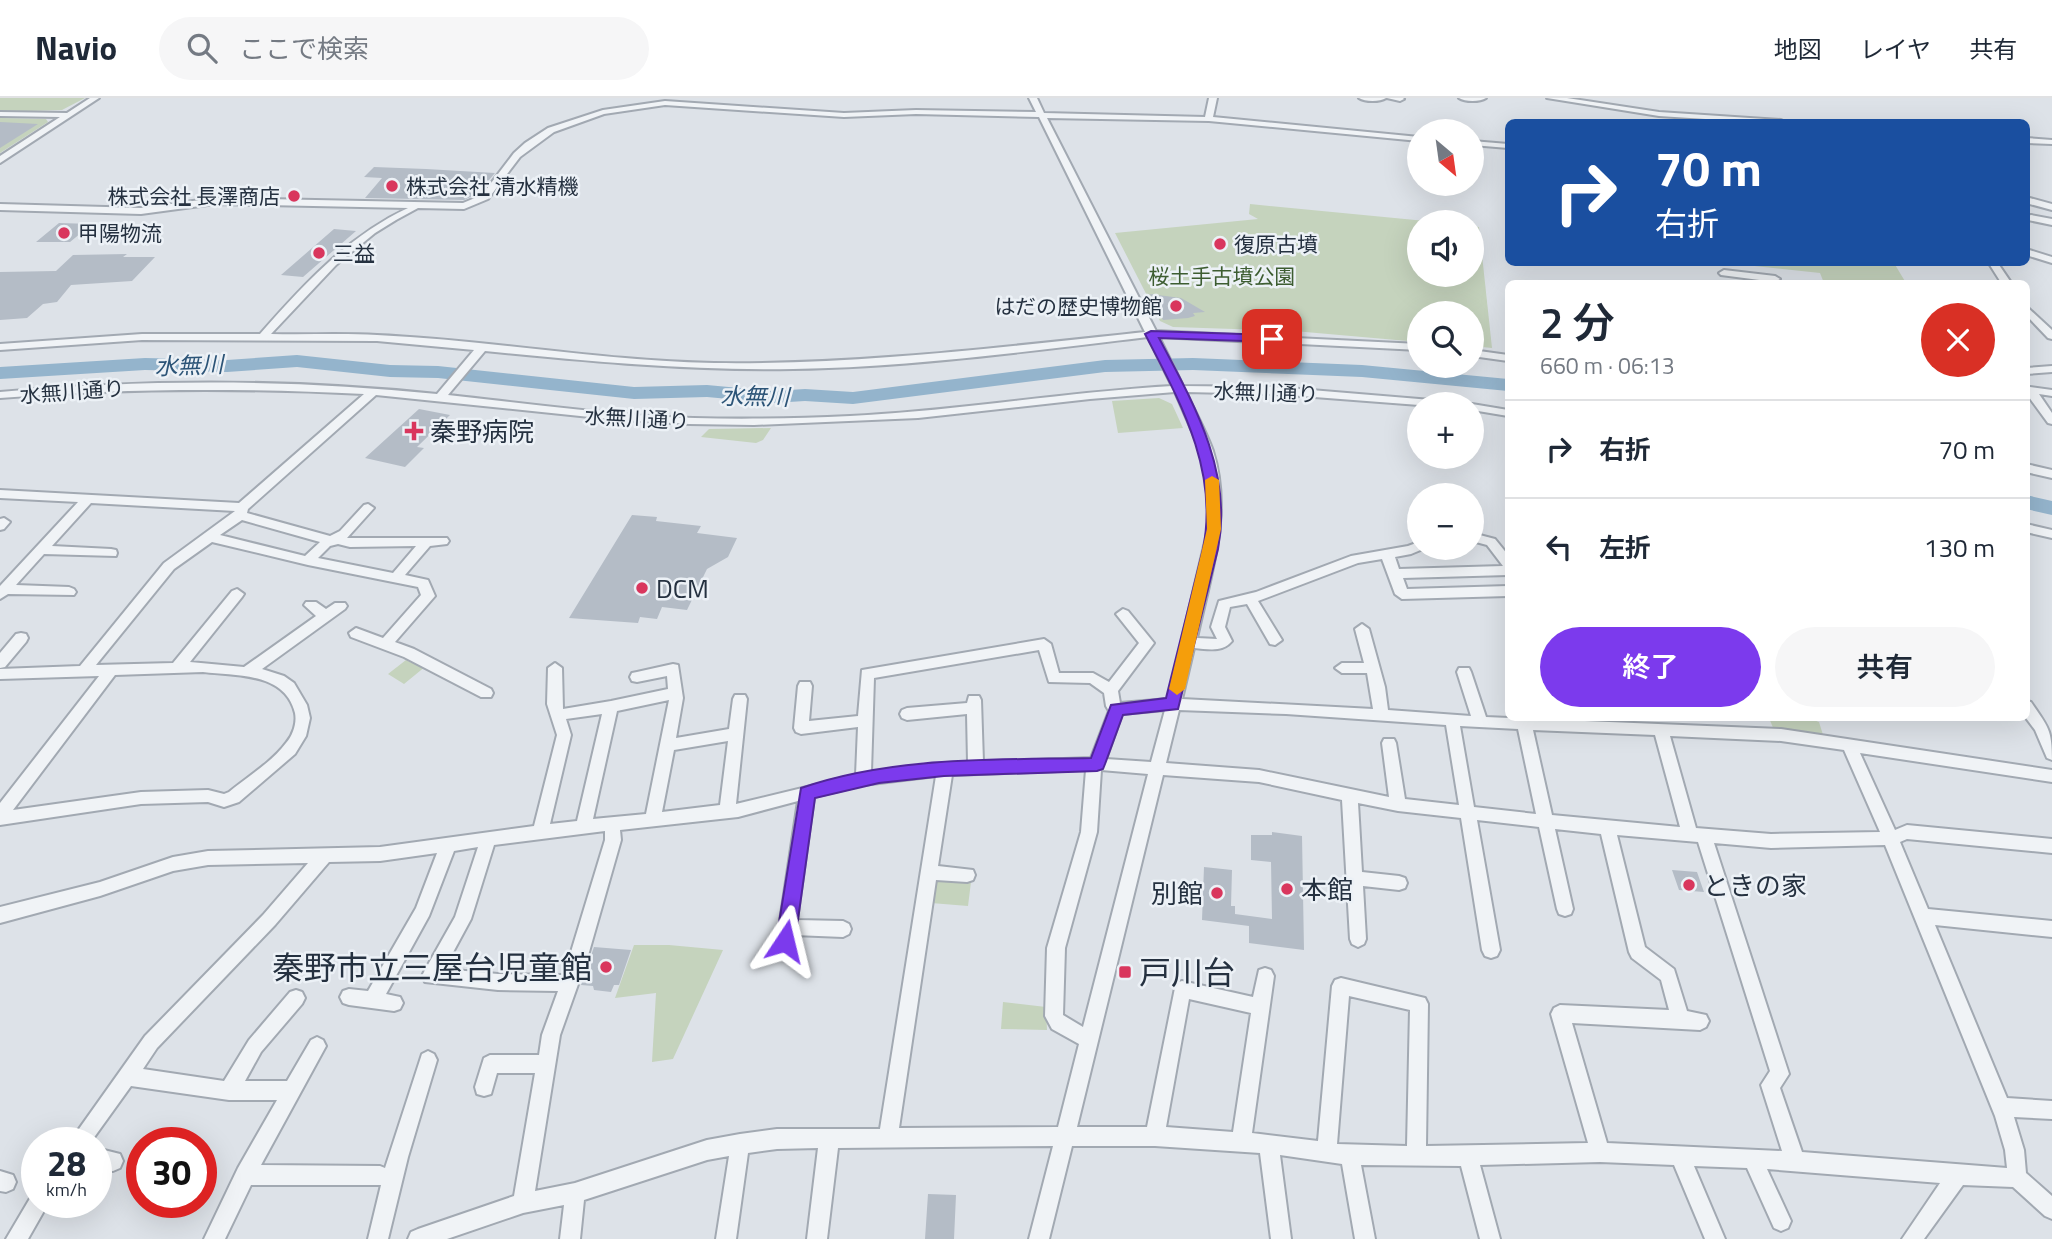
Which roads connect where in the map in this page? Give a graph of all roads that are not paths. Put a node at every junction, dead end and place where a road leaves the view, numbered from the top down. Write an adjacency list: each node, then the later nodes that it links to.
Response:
1 (95, 98): 14 (street)
2 (614, 98): 11 (street)
3 (1033, 98): 15 (street)
4 (1213, 98): 16 (street)
5 (1363, 98): 6 (street)
6 (1382, 98)
7 (1463, 98): 8 (street)
8 (1482, 98)
9 (1552, 98): 17 (street)
10 (815, 102): 12 (street)
11 (603, 112): 12 (street); 25 (street)
12 (810, 113): 15 (street)
13 (0, 114): 14 (street)
14 (68, 115): 23 (street)
15 (1042, 116): 16 (street); 35 (street)
16 (1209, 119): 18 (street)
17 (1670, 119)
18 (1407, 138)
19 (2030, 140): 20 (street)
20 (2052, 142)
21 (1484, 144): 22 (street)
22 (1505, 146)
23 (0, 160)
24 (2030, 201): 27 (street)
25 (422, 205): 26 (street); 36 (street)
26 (0, 206)
27 (2052, 206)
28 (2031, 218): 29 (street)
29 (2052, 222)
30 (2030, 253): 31 (street)
31 (2052, 260)
32 (1726, 278): 33 (street)
33 (1775, 279)
34 (2030, 313): 37 (street)
35 (1151, 334): 39 (street); 40 (street); 45 (street)
36 (264, 336): 38 (street); 40 (street)
37 (2052, 336)
38 (0, 346)
39 (1407, 346)
40 (479, 352): 50 (street)
41 (1484, 355): 42 (street)
42 (1505, 358)
43 (2052, 369): 44 (street)
44 (2030, 371)
45 (1178, 386): 50 (street, 水無川通り); 52 (street, 水無川通り); 91 (street)
46 (2030, 390): 49 (street)
47 (2030, 391): 55 (street)
48 (373, 392): 50 (street, 水無川通り); 51 (street, 水無川通り); 61 (street)
49 (2052, 393)
50 (442, 395)
51 (2, 398)
52 (1407, 401)
53 (1484, 409): 54 (street)
54 (1505, 412)
55 (2052, 421)
56 (2030, 469): 57 (street)
57 (2052, 474)
58 (0, 494): 59 (street)
59 (89, 498): 61 (street); 69 (street)
60 (368, 508): 65 (street)
61 (241, 511): 64 (street); 65 (street)
62 (2030, 529): 63 (street)
63 (2052, 534)
64 (209, 537): 74 (street); 98 (street)
65 (335, 540): 68 (street); 74 (street)
66 (1484, 540): 73 (street)
67 (443, 541): 68 (street)
68 (426, 542): 77 (street)
69 (42, 550): 71 (street); 78 (street)
70 (1407, 551): 72 (street)
71 (111, 553)
72 (1387, 554): 76 (street); 82 (street)
73 (1505, 559)
74 (308, 561): 77 (street)
75 (1505, 570): 76 (street)
76 (1395, 574): 80 (street)
77 (397, 576): 92 (street)
78 (2, 592): 79 (street)
79 (69, 592)
80 (1505, 592)
81 (237, 594): 94 (street)
82 (1250, 598): 90 (street); 91 (street)
83 (311, 605): 86 (street)
84 (340, 606): 86 (street)
85 (1123, 614): 105 (street)
86 (325, 616): 100 (street)
87 (1362, 629): 97 (street)
88 (356, 633): 92 (street)
89 (22, 638): 93 (street)
90 (1275, 640)
91 (1189, 642): 109 (street)
92 (386, 644): 106 (street)
93 (0, 663)
94 (178, 667): 99 (street); 100 (street)
95 (555, 668): 114 (street)
96 (1342, 668): 97 (street)
97 (1373, 668): 115 (street)
98 (85, 669): 99 (street); 102 (street)
99 (111, 670): 139 (street)
100 (247, 672): 139 (street)
101 (1464, 672): 118 (street)
102 (0, 674)
103 (637, 677): 107 (street)
104 (805, 686): 117 (street)
105 (1111, 690): 111 (street); 117 (street)
106 (486, 693)
107 (674, 694): 110 (street); 125 (street)
108 (740, 699): 123 (street)
109 (1172, 704): 111 (street); 115 (street); 131 (street)
110 (611, 707): 114 (street); 143 (street)
111 (1117, 709): 128 (street)
112 (918, 710): 129 (street)
113 (2030, 712): 127 (street)
114 (558, 715): 145 (street)
115 (1381, 715): 116 (street)
116 (1452, 720): 118 (street); 138 (street)
117 (864, 721): 133 (street)
118 (1479, 722): 120 (street)
119 (1629, 723): 120 (street); 122 (street)
120 (1524, 724): 141 (street)
121 (1682, 725): 122 (street); 126 (street)
122 (1661, 730): 146 (street)
123 (736, 734): 125 (street); 137 (street)
124 (1389, 743): 136 (street)
125 (667, 745): 140 (street)
126 (1849, 745): 132 (street); 147 (street)
127 (2052, 754)
128 (1097, 764): 129 (street); 131 (street); 172 (street)
129 (976, 768): 130 (street)
130 (944, 769): 133 (street); 152 (street)
131 (1158, 770): 135 (street); 172 (street)
132 (2052, 776)
133 (863, 779): 134 (street)
134 (807, 793): 137 (street); 159 (street)
135 (1350, 797): 136 (street); 154 (street)
136 (1398, 805): 138 (street)
137 (727, 811): 140 (street)
138 (1469, 814): 141 (street); 162 (street)
139 (0, 817)
140 (653, 819): 142 (street)
141 (1546, 821): 144 (street); 156 (street)
142 (612, 823): 143 (street); 164 (street)
143 (583, 827): 145 (street)
144 (1607, 828): 146 (street); 170 (street)
145 (540, 832): 148 (street)
146 (1697, 836): 147 (street); 197 (street)
147 (1891, 838): 150 (street); 158 (street)
148 (488, 840): 149 (street); 164 (street)
149 (448, 845): 151 (street); 167 (street)
150 (2052, 846)
151 (324, 856): 157 (street); 176 (street)
152 (929, 873): 153 (street); 185 (street)
153 (967, 875)
154 (1355, 878): 155 (street); 161 (street)
155 (1399, 883)
156 (1565, 909)
157 (0, 915)
158 (1925, 916): 160 (street); 180 (street)
159 (843, 929)
160 (2052, 929)
161 (1358, 939)
162 (1491, 950)
163 (1265, 975): 169 (street)
164 (568, 983): 175 (street)
165 (349, 997): 167 (street)
166 (296, 998): 179 (street)
167 (373, 1000): 168 (street)
168 (394, 1003)
169 (1260, 1007): 184 (street); 187 (street)
170 (1680, 1019): 171 (street); 190 (street)
171 (1700, 1021)
172 (1088, 1039): 183 (street)
173 (317, 1046): 178 (street)
174 (428, 1060): 210 (street)
175 (544, 1064): 177 (street); 203 (street)
176 (128, 1076): 179 (street); 182 (street)
177 (484, 1087)
178 (292, 1090): 179 (street); 199 (street)
179 (229, 1091)
180 (1999, 1107): 181 (street); 201 (street)
181 (2052, 1110)
182 (90, 1127)
183 (1064, 1136): 184 (street); 185 (street); 215 (street)
184 (1155, 1136): 187 (street)
185 (888, 1137): 186 (street)
186 (829, 1140): 189 (street); 214 (street)
187 (1241, 1141): 188 (street)
188 (1269, 1143): 191 (street); 216 (street)
189 (740, 1144): 202 (street); 213 (street)
190 (1600, 1152): 194 (street); 195 (street)
191 (1327, 1153): 192 (street); 193 (street)
192 (1350, 1155): 193 (street); 217 (street)
193 (1416, 1155): 194 (street)
194 (1468, 1156): 218 (street)
195 (1680, 1156): 196 (street); 219 (street)
196 (1752, 1158): 197 (street); 206 (street)
197 (1795, 1161): 198 (street)
198 (1959, 1174): 201 (street); 220 (street)
199 (245, 1175): 200 (street); 209 (street)
200 (380, 1176)
201 (2016, 1177): 204 (street)
202 (575, 1193): 203 (street); 212 (street)
203 (523, 1203): 207 (street)
204 (2052, 1209)
205 (29, 1218): 208 (street)
206 (1780, 1221)
207 (461, 1232): 211 (street)
208 (16, 1239)
209 (214, 1239)
210 (378, 1239)
211 (418, 1239)
212 (570, 1239)
213 (726, 1239)
214 (817, 1239)
215 (1039, 1239)
216 (1281, 1239)
217 (1365, 1239)
218 (1490, 1239)
219 (1715, 1239)
220 (1912, 1239)

